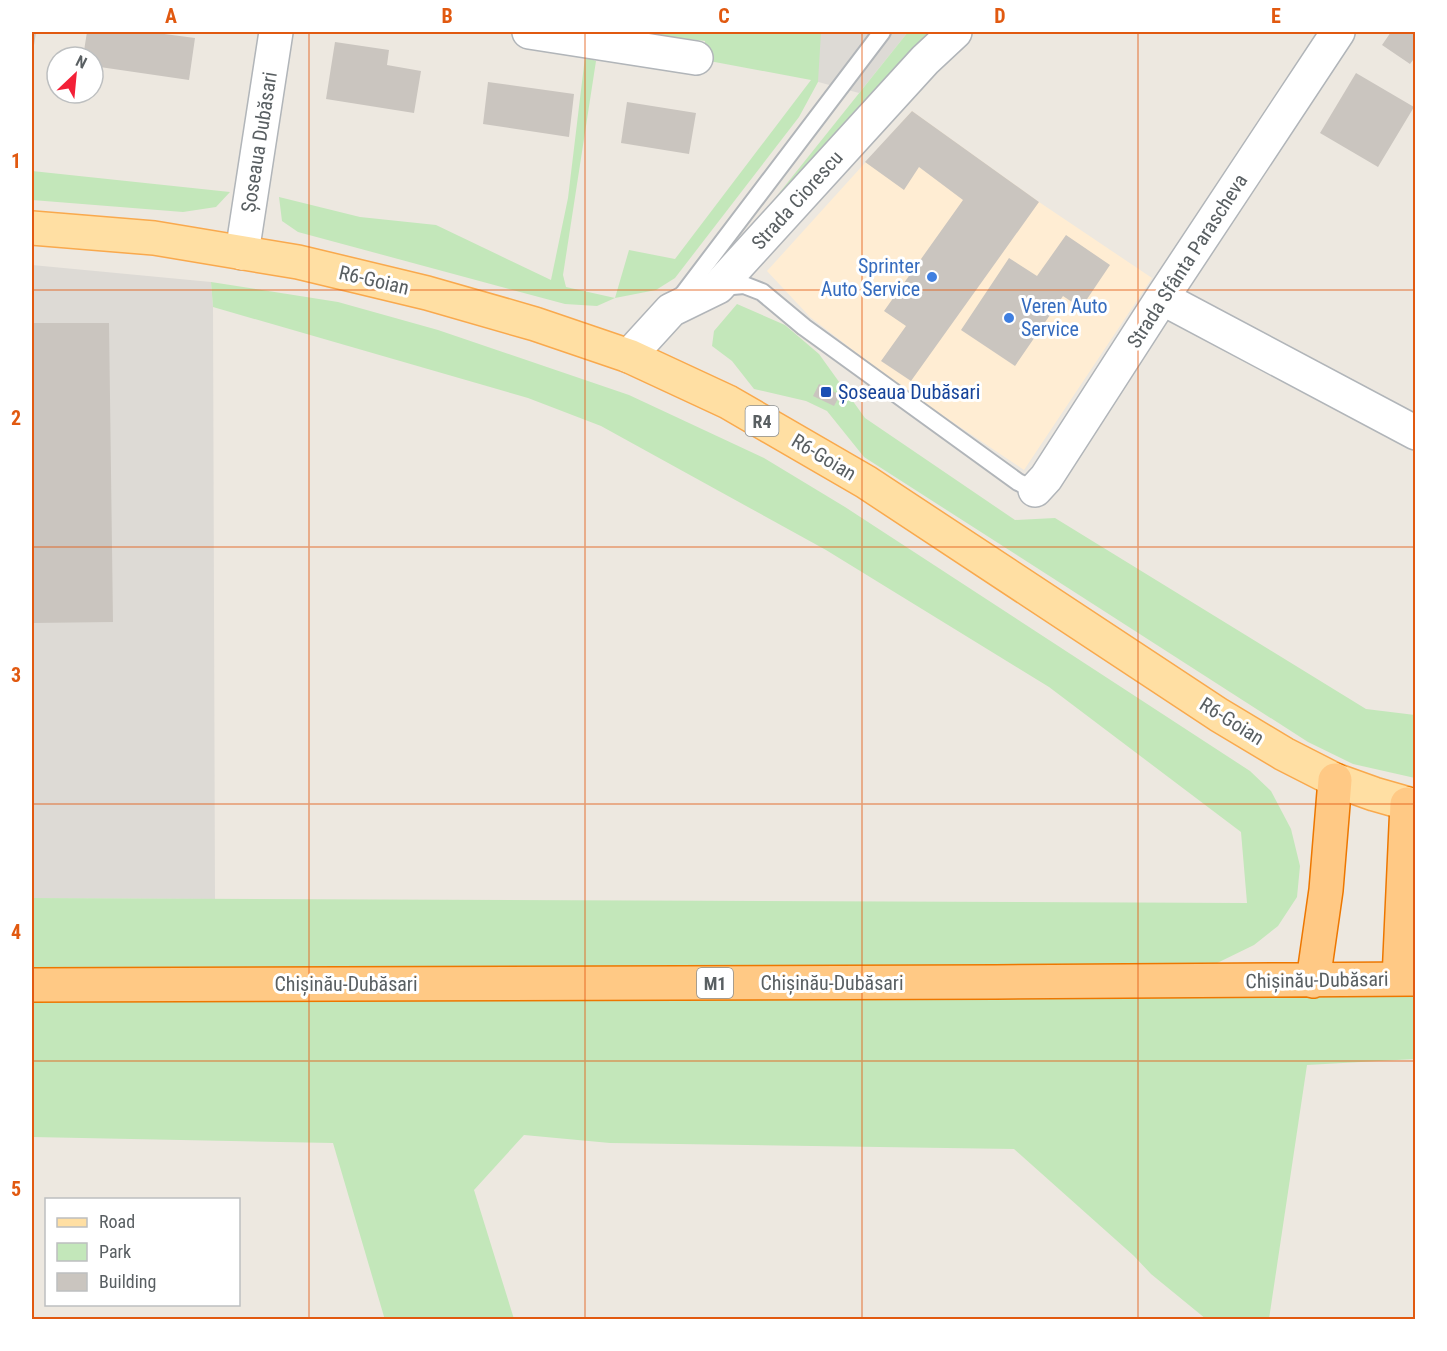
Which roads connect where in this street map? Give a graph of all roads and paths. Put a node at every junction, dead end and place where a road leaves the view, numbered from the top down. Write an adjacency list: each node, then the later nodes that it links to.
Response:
1 (276, 32): 8 (street, Șoseaua Dubăsari)
2 (529, 32): 6 (street)
3 (882, 32): 11 (lane)
4 (955, 32): 9 (street, Strada Ciorescu)
5 (1338, 32): 10 (street, Strada Sfânta Parascheva)
6 (696, 58)
7 (32, 228): 8 (main road, R6-Goian / R4)
8 (242, 253): 12 (main road, R6-Goian / R4)
9 (718, 287): 11 (street, Strada Ciorescu); 14 (lane)
10 (1162, 298): 13 (street); 14 (street, Strada Sfânta Parascheva)
11 (671, 310): 12 (street, Strada Ciorescu)
12 (629, 356): 15 (main road, R6-Goian / R4)
13 (1416, 433)
14 (1035, 490)
15 (1335, 780): 16 (main road, R6-Goian / R4); 18 (highway)
16 (1412, 805): 17 (highway)
17 (1407, 979): 18 (highway, Chișinău-Dubăsari / M1)
18 (1313, 981): 19 (highway, Chișinău-Dubăsari / M1)
19 (32, 985)

